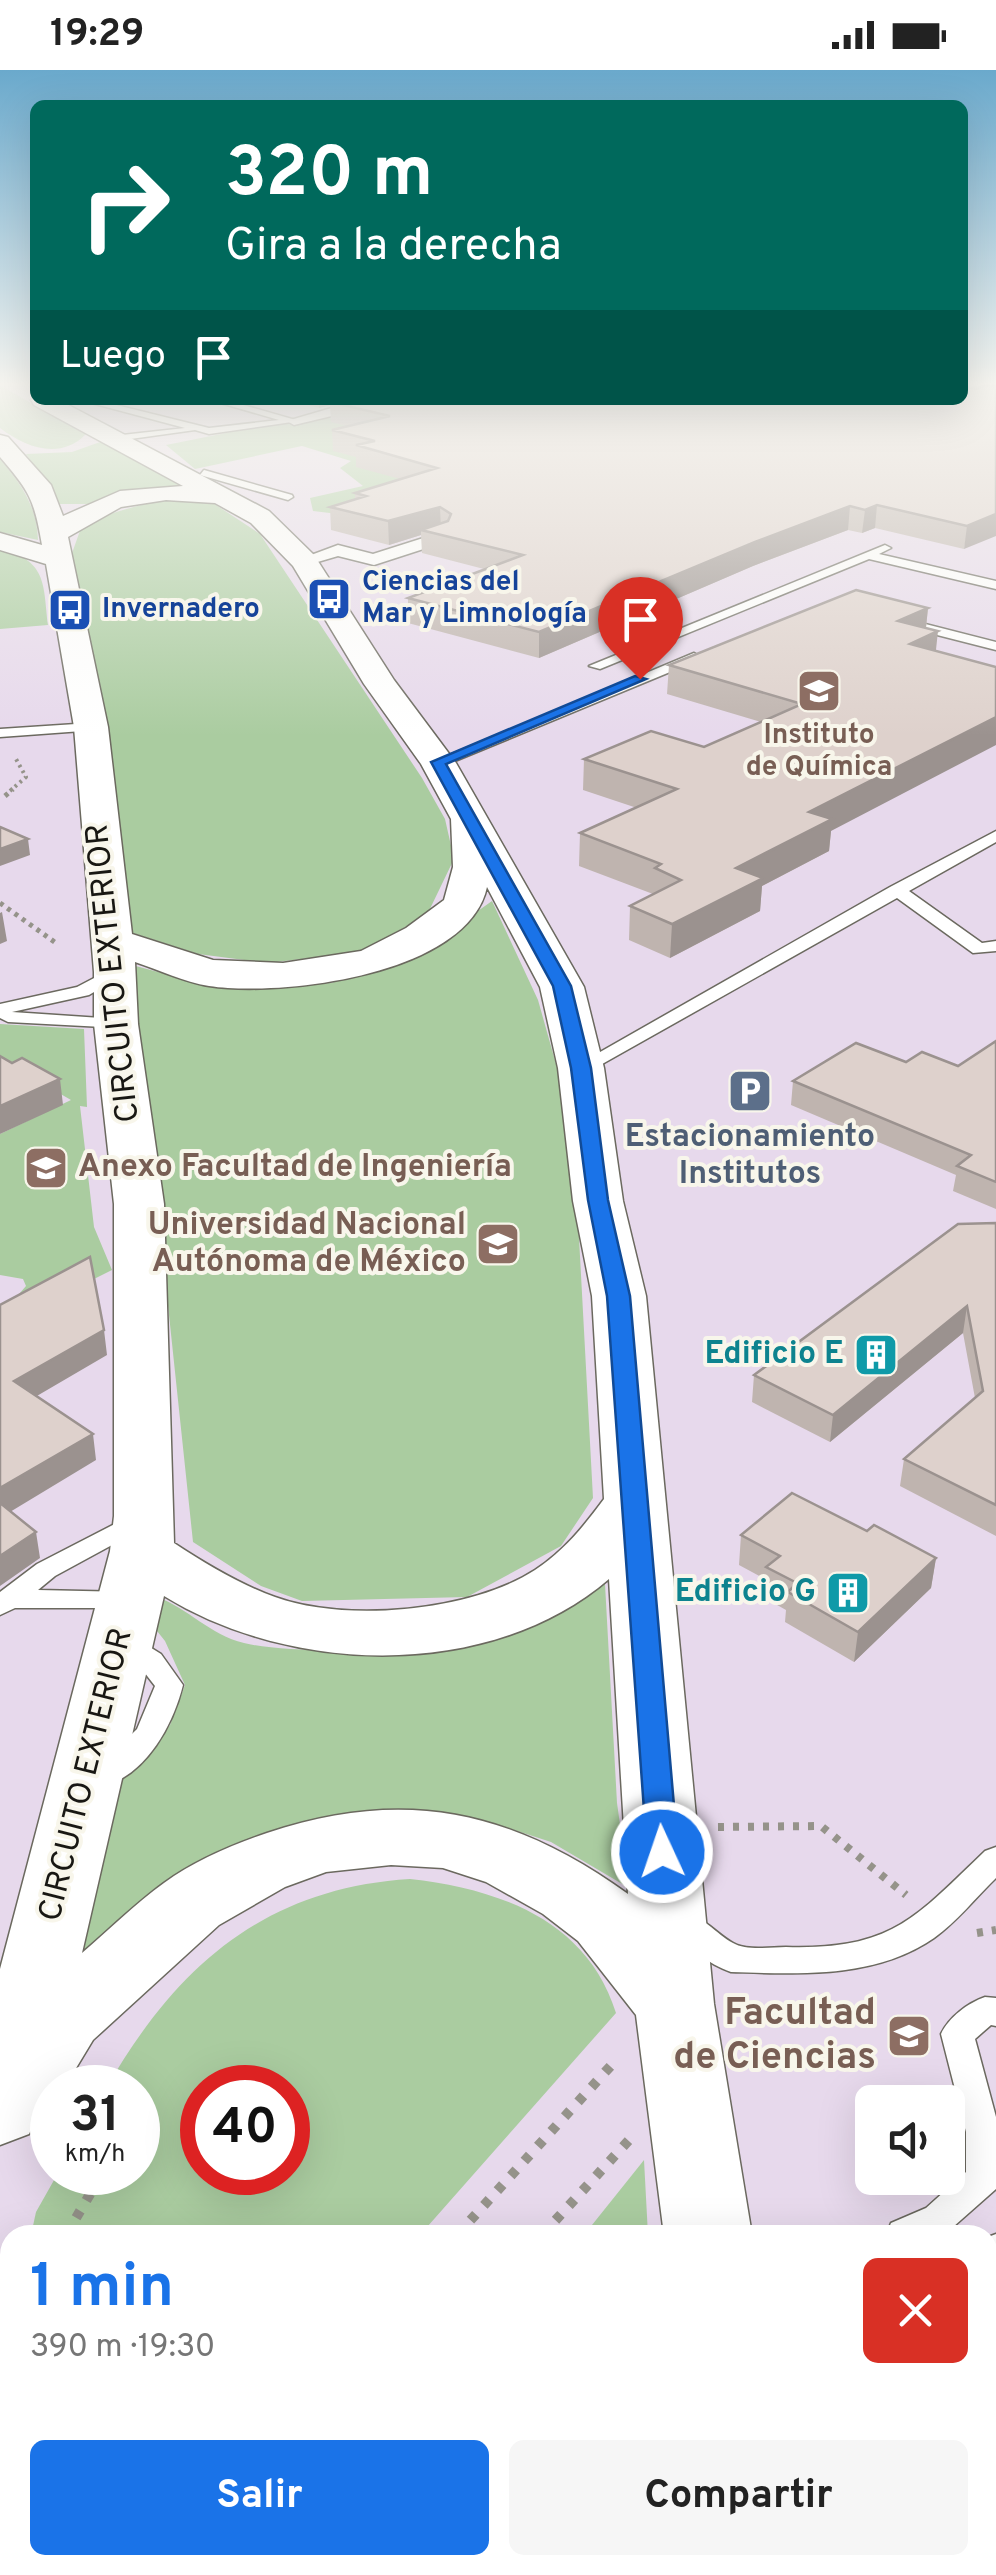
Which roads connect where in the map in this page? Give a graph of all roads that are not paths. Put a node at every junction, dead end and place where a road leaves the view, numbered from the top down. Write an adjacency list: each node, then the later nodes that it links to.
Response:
1 (45, 503): 7 (street, CIRCUITO EXTERIOR)
2 (103, 503): 7 (street)
3 (243, 503): 9 (street)
4 (439, 538): 9 (street)
5 (0, 543): 7 (street)
6 (885, 548): 8 (lane)
7 (58, 552): 15 (street, CIRCUITO EXTERIOR)
8 (868, 555): 10 (lane); 14 (lane)
9 (304, 561): 17 (street)
10 (996, 585)
11 (878, 616): 12 (lane)
12 (996, 646)
13 (709, 656): 14 (lane)
14 (640, 679): 17 (lane)
15 (90, 727): 16 (lane); 22 (street, CIRCUITO EXTERIOR)
16 (0, 733)
17 (438, 762): 18 (street)
18 (468, 818): 22 (street); 25 (street)
19 (996, 836): 20 (lane)
20 (896, 890): 21 (lane); 25 (lane)
21 (996, 946)
22 (99, 970): 23 (lane); 24 (lane); 27 (street, CIRCUITO EXTERIOR)
23 (0, 1009)
24 (0, 1017)
25 (581, 1068): 26 (street)
26 (637, 1499): 27 (street); 30 (street)
27 (134, 1577): 28 (lane); 28 (lane); 33 (street, CIRCUITO EXTERIOR)
28 (6, 1603)
29 (996, 1859): 30 (lane)
30 (666, 1912): 32 (street)
31 (996, 2012): 36 (lane)
32 (648, 2029): 34 (street); 35 (street)
33 (0, 2108)
34 (0, 2117)
35 (709, 2225)
36 (927, 2225)

